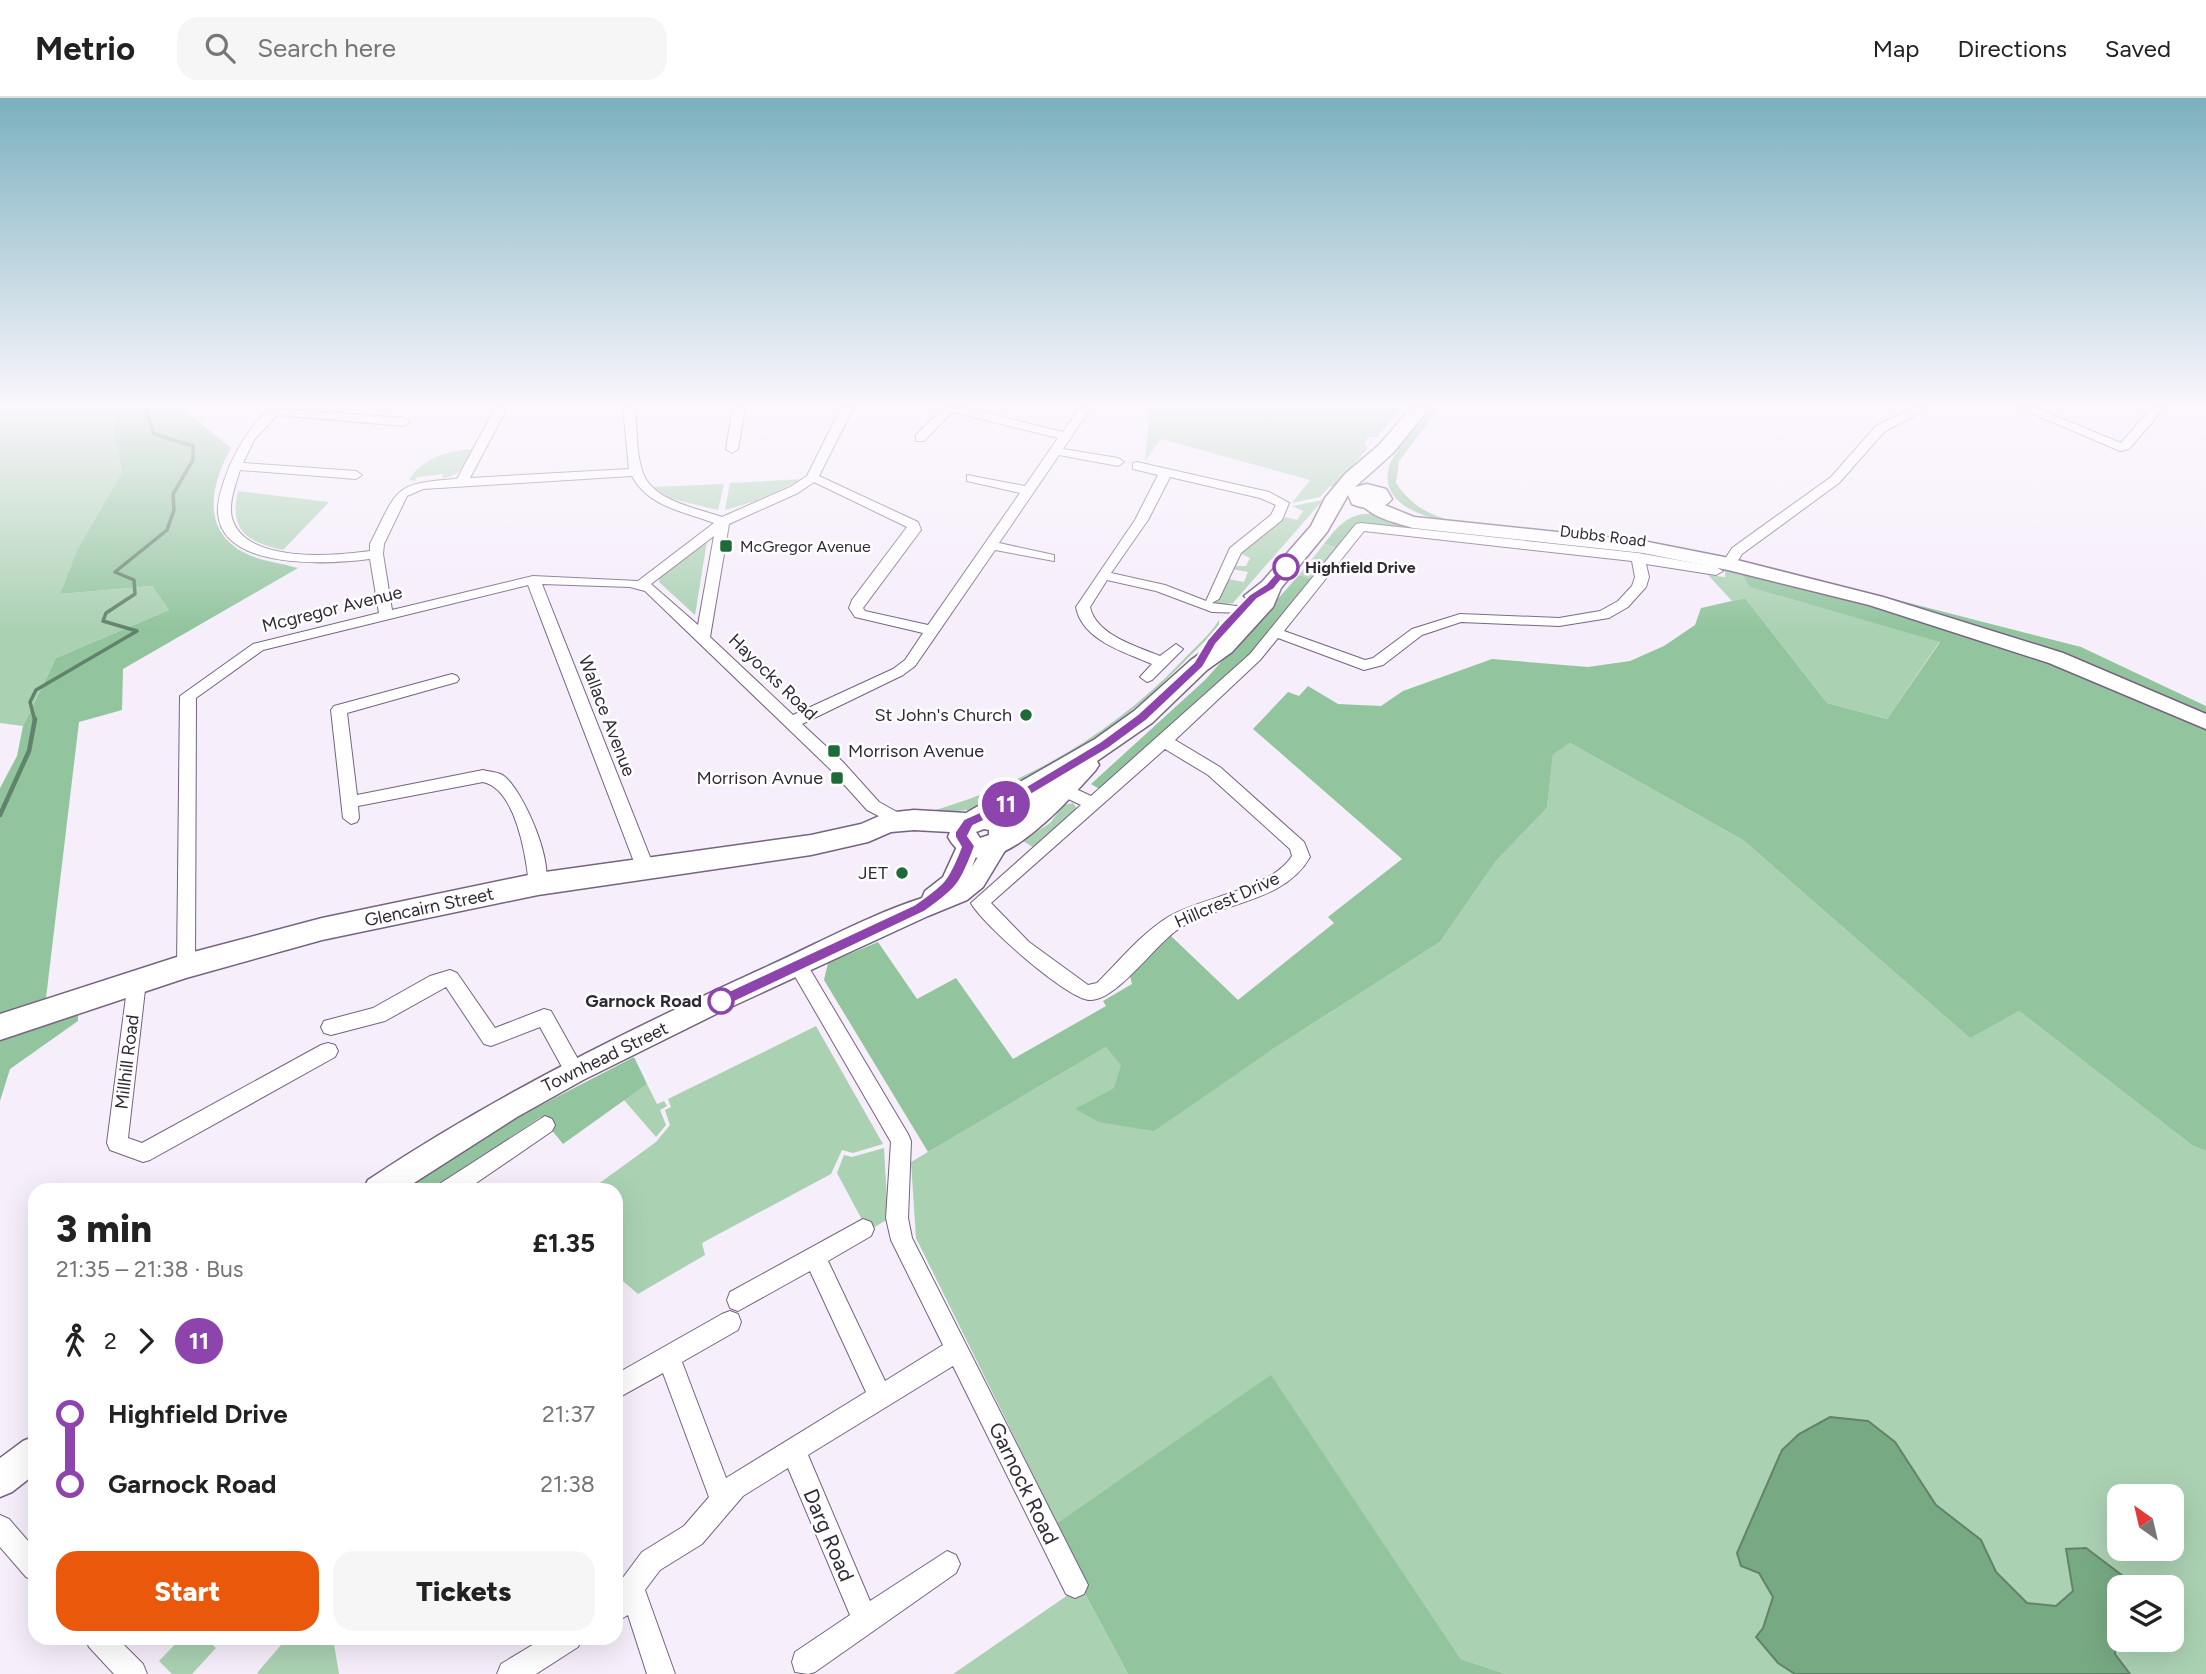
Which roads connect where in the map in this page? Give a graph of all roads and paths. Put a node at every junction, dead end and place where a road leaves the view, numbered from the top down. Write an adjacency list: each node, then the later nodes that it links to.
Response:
1 (230, 482): 19 (street)
2 (462, 482): 3 (street); 19 (street)
3 (470, 482)
4 (640, 482): 17 (street)
5 (807, 482): 17 (street)
6 (820, 482): 31 (street)
7 (987, 482): 14 (street)
8 (1035, 482): 14 (street)
9 (1161, 482): 23 (street)
10 (1207, 482): 27 (street)
11 (1349, 482): 16 (main road)
12 (1365, 482): 15 (main road)
13 (1833, 482): 22 (street)
14 (1029, 491): 18 (street)
15 (1367, 497): 16 (main road); 22 (main road)
16 (1325, 519): 28 (main road)
17 (723, 522): 26 (street); 33 (street, Hayocks Road)
18 (992, 545): 21 (street); 31 (street)
19 (376, 554): 30 (street)
20 (1638, 557): 22 (street, Dubbs Road); 32 (street, Dubbs Road); 32 (street)
21 (1049, 558)
22 (1722, 567): 40 (main road)
23 (1103, 575): 29 (street); 35 (street)
24 (533, 580): 26 (street, Mcgregor Avenue); 30 (street, Mcgregor Avenue); 48 (street, Wallace Avenue)
25 (1201, 580): 27 (street)
26 (642, 584): 33 (street, Hayocks Road)
27 (1218, 584): 29 (street)
28 (1270, 587): 29 (main road); 36 (main road)
29 (1223, 611): 36 (main road)
30 (386, 615): 52 (street, Mcgregor Avenue)
31 (933, 631): 39 (street)
32 (1277, 633): 41 (street)
33 (703, 636): 39 (street, Hayocks Road)
34 (1176, 649): 35 (street)
35 (1162, 663): 37 (street)
36 (1199, 665): 42 (main road)
37 (1147, 677)
38 (452, 679): 50 (street)
39 (792, 722): 45 (street, Hayocks Road)
40 (2206, 722)
41 (1164, 741): 44 (street); 49 (street, Hillcrest Drive)
42 (1104, 745): 43 (main road); 46 (main road)
43 (1063, 789): 44 (street); 46 (street); 47 (main road)
44 (1091, 803): 49 (street)
45 (870, 819): 46 (main road, Glencairn Street); 46 (main road, Glencairn Street); 48 (main road, Glencairn Street)
46 (977, 824): 47 (main road); 51 (main road, Townhead Street)
47 (999, 842): 49 (main road, Townhead Street)
48 (645, 867): 50 (main road, Glencairn Street)
49 (991, 880): 51 (main road, Townhead Street)
50 (538, 884): 52 (main road, Glencairn Street)
51 (919, 909): 53 (main road, Townhead Street)
52 (186, 966): 54 (main road, Glencairn Street)
53 (798, 966): 58 (main road, Townhead Street); 66 (street, Garnock Road)
54 (137, 981): 55 (main road, Glencairn Street); 57 (street, Millhill Road)
55 (0, 1027)
56 (331, 1027): 58 (street)
57 (328, 1051)
58 (574, 1070): 60 (main road, Townhead Street)
59 (545, 1125): 61 (street)
60 (388, 1183)
61 (458, 1183)
62 (863, 1229): 63 (street)
63 (815, 1257): 64 (street); 69 (street)
64 (738, 1300)
65 (730, 1322): 67 (street)
66 (958, 1349): 69 (street); 77 (street, Garnock Road)
67 (670, 1357): 68 (street); 73 (street)
68 (623, 1383)
69 (880, 1396): 70 (street)
70 (793, 1450): 73 (street); 79 (street, Darg Road)
71 (28, 1458): 72 (main road)
72 (0, 1480)
73 (722, 1499): 78 (street)
74 (0, 1528): 75 (street)
75 (28, 1560)
76 (947, 1564): 79 (street)
77 (1075, 1586)
78 (624, 1599): 85 (street)
79 (865, 1620): 82 (street)
80 (105, 1645): 83 (street)
81 (553, 1645): 84 (street)
82 (805, 1662)
83 (133, 1674)
84 (511, 1674)
85 (661, 1674)

